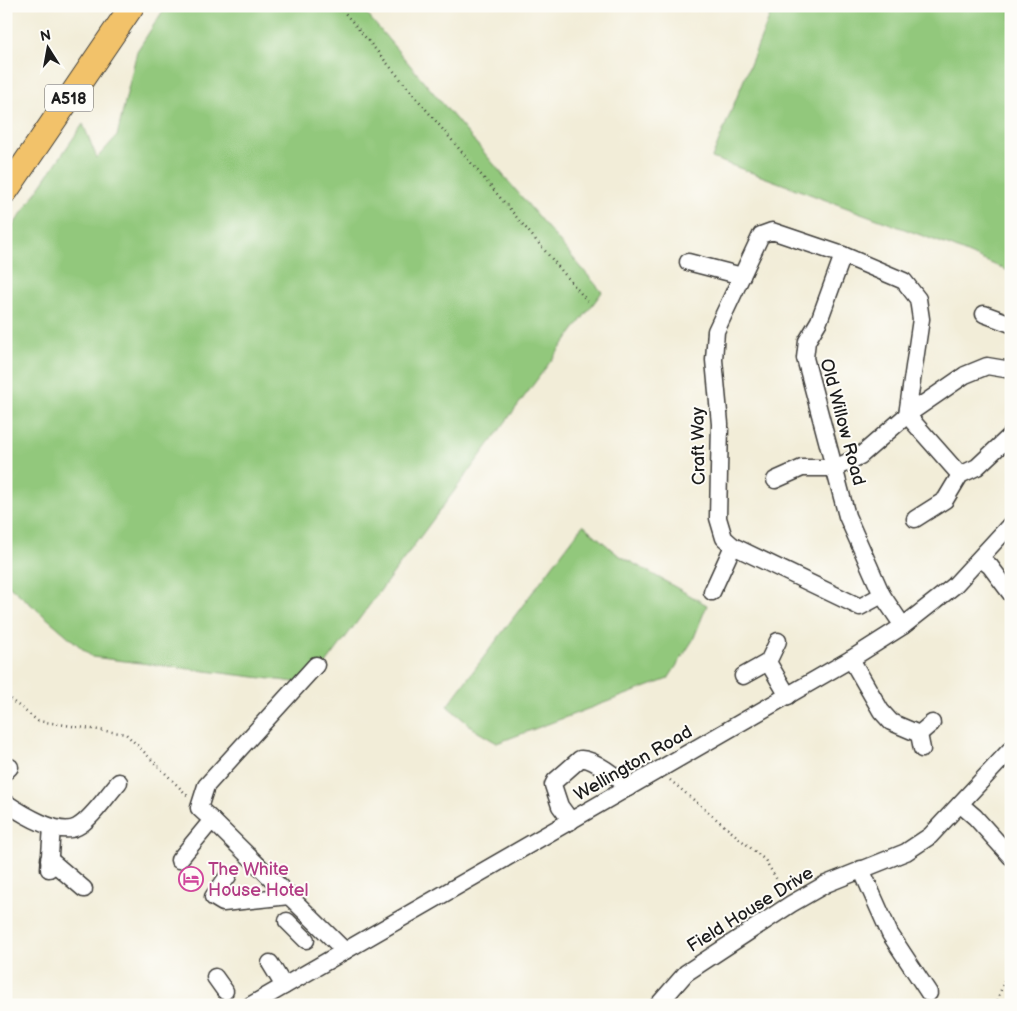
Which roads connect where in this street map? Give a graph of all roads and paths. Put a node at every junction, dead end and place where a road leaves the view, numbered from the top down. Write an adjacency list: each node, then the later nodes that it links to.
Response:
1 (132, 6): 3 (highway, A518)
2 (339, 6): 7 (path)
3 (6, 191)
4 (842, 255): 6 (street, Craft Way); 11 (street); 13 (street, Old Willow Road)
5 (688, 262): 6 (street)
6 (742, 276): 18 (street, Craft Way)
7 (588, 302)
8 (984, 314): 9 (street)
9 (1011, 324)
10 (1011, 370): 11 (street)
11 (907, 415): 13 (street); 14 (street)
12 (1011, 435): 14 (street)
13 (835, 468): 15 (street); 22 (street, Old Willow Road)
14 (960, 475): 16 (street)
15 (775, 480)
16 (915, 519)
17 (1011, 524): 19 (street, Wellington Road)
18 (733, 546): 20 (street); 22 (street)
19 (981, 559): 21 (street); 23 (street, Wellington Road)
20 (712, 592)
21 (1011, 594)
22 (882, 596): 23 (street)
23 (904, 626): 25 (street, Wellington Road)
24 (778, 641): 26 (street)
25 (851, 659): 30 (street, Wellington Road); 31 (street)
26 (768, 662): 28 (street); 30 (street)
27 (316, 664): 38 (street)
28 (742, 676)
29 (6, 696): 38 (path)
30 (788, 696): 33 (street, Wellington Road)
31 (932, 723)
32 (1011, 749): 37 (street, Field House Drive)
33 (661, 770): 35 (street, Wellington Road); 48 (path)
34 (119, 782): 41 (street)
35 (628, 788): 40 (street, Wellington Road); 40 (street)
36 (6, 803): 41 (street)
37 (960, 804): 42 (street); 44 (street, Field House Drive)
38 (200, 808): 39 (street)
39 (212, 820): 43 (street); 47 (street)
40 (571, 821): 51 (street, Wellington Road)
41 (52, 827): 46 (street)
42 (1011, 857)
43 (179, 860)
44 (861, 869): 48 (street, Field House Drive); 57 (street)
45 (228, 876): 47 (street)
46 (84, 889)
47 (289, 896): 51 (street)
48 (790, 904): 59 (street, Field House Drive)
49 (288, 921): 50 (street)
50 (306, 940)
51 (345, 951): 55 (street, Wellington Road)
52 (1011, 959): 60 (path)
53 (270, 963): 55 (street)
54 (215, 977): 56 (street)
55 (284, 986): 58 (street, Wellington Road)
56 (225, 991)
57 (929, 993)
58 (251, 1005)
59 (658, 1005)
60 (996, 1005)

